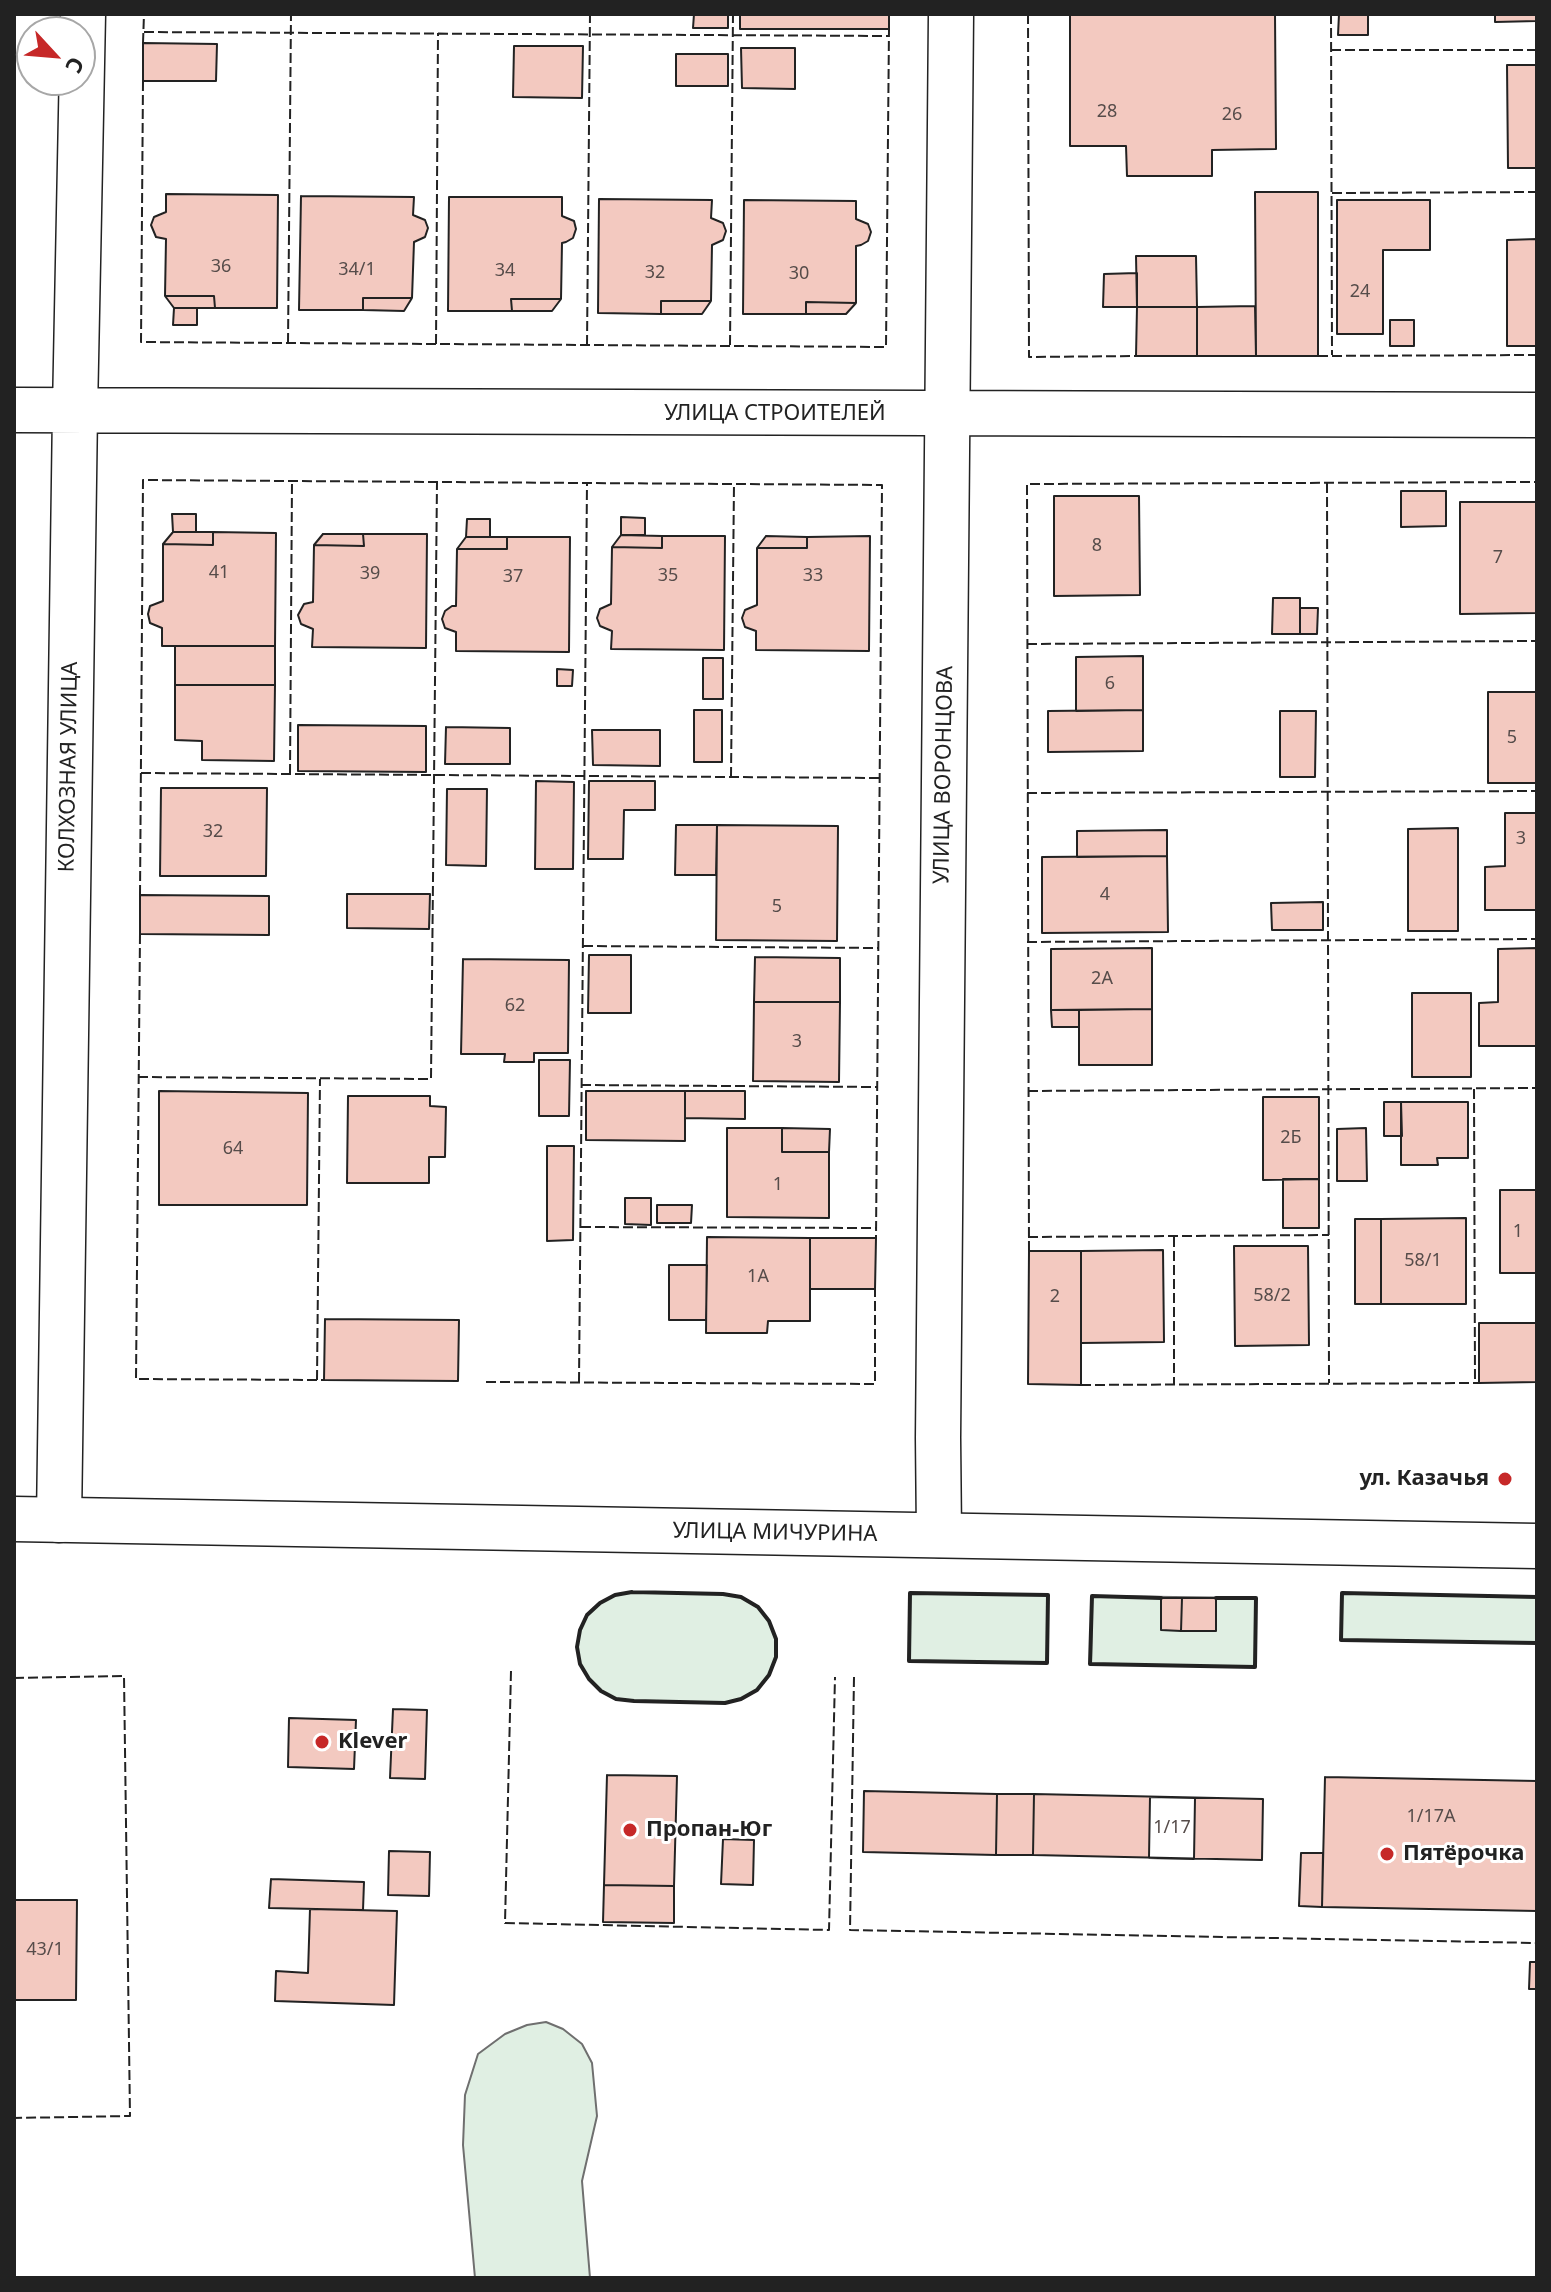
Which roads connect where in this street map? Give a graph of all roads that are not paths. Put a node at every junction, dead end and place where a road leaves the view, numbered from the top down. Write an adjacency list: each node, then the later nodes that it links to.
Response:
1 (83, 14): 4 (street, КОЛХОЗНАЯ УЛИЦА)
2 (951, 14): 5 (street, УЛИЦА ВОРОНЦОВА)
3 (14, 410): 4 (street, УЛИЦА СТРОИТЕЛЕЙ)
4 (75, 411): 5 (street, УЛИЦА СТРОИТЕЛЕЙ); 8 (street, КОЛХОЗНАЯ УЛИЦА)
5 (948, 415): 6 (street, УЛИЦА СТРОИТЕЛЕЙ); 9 (street, УЛИЦА ВОРОНЦОВА)
6 (1537, 415)
7 (14, 1519): 8 (street, УЛИЦА МИЧУРИНА)
8 (59, 1520): 9 (street, УЛИЦА МИЧУРИНА)
9 (939, 1535): 10 (street, УЛИЦА МИЧУРИНА)
10 (1537, 1546)

